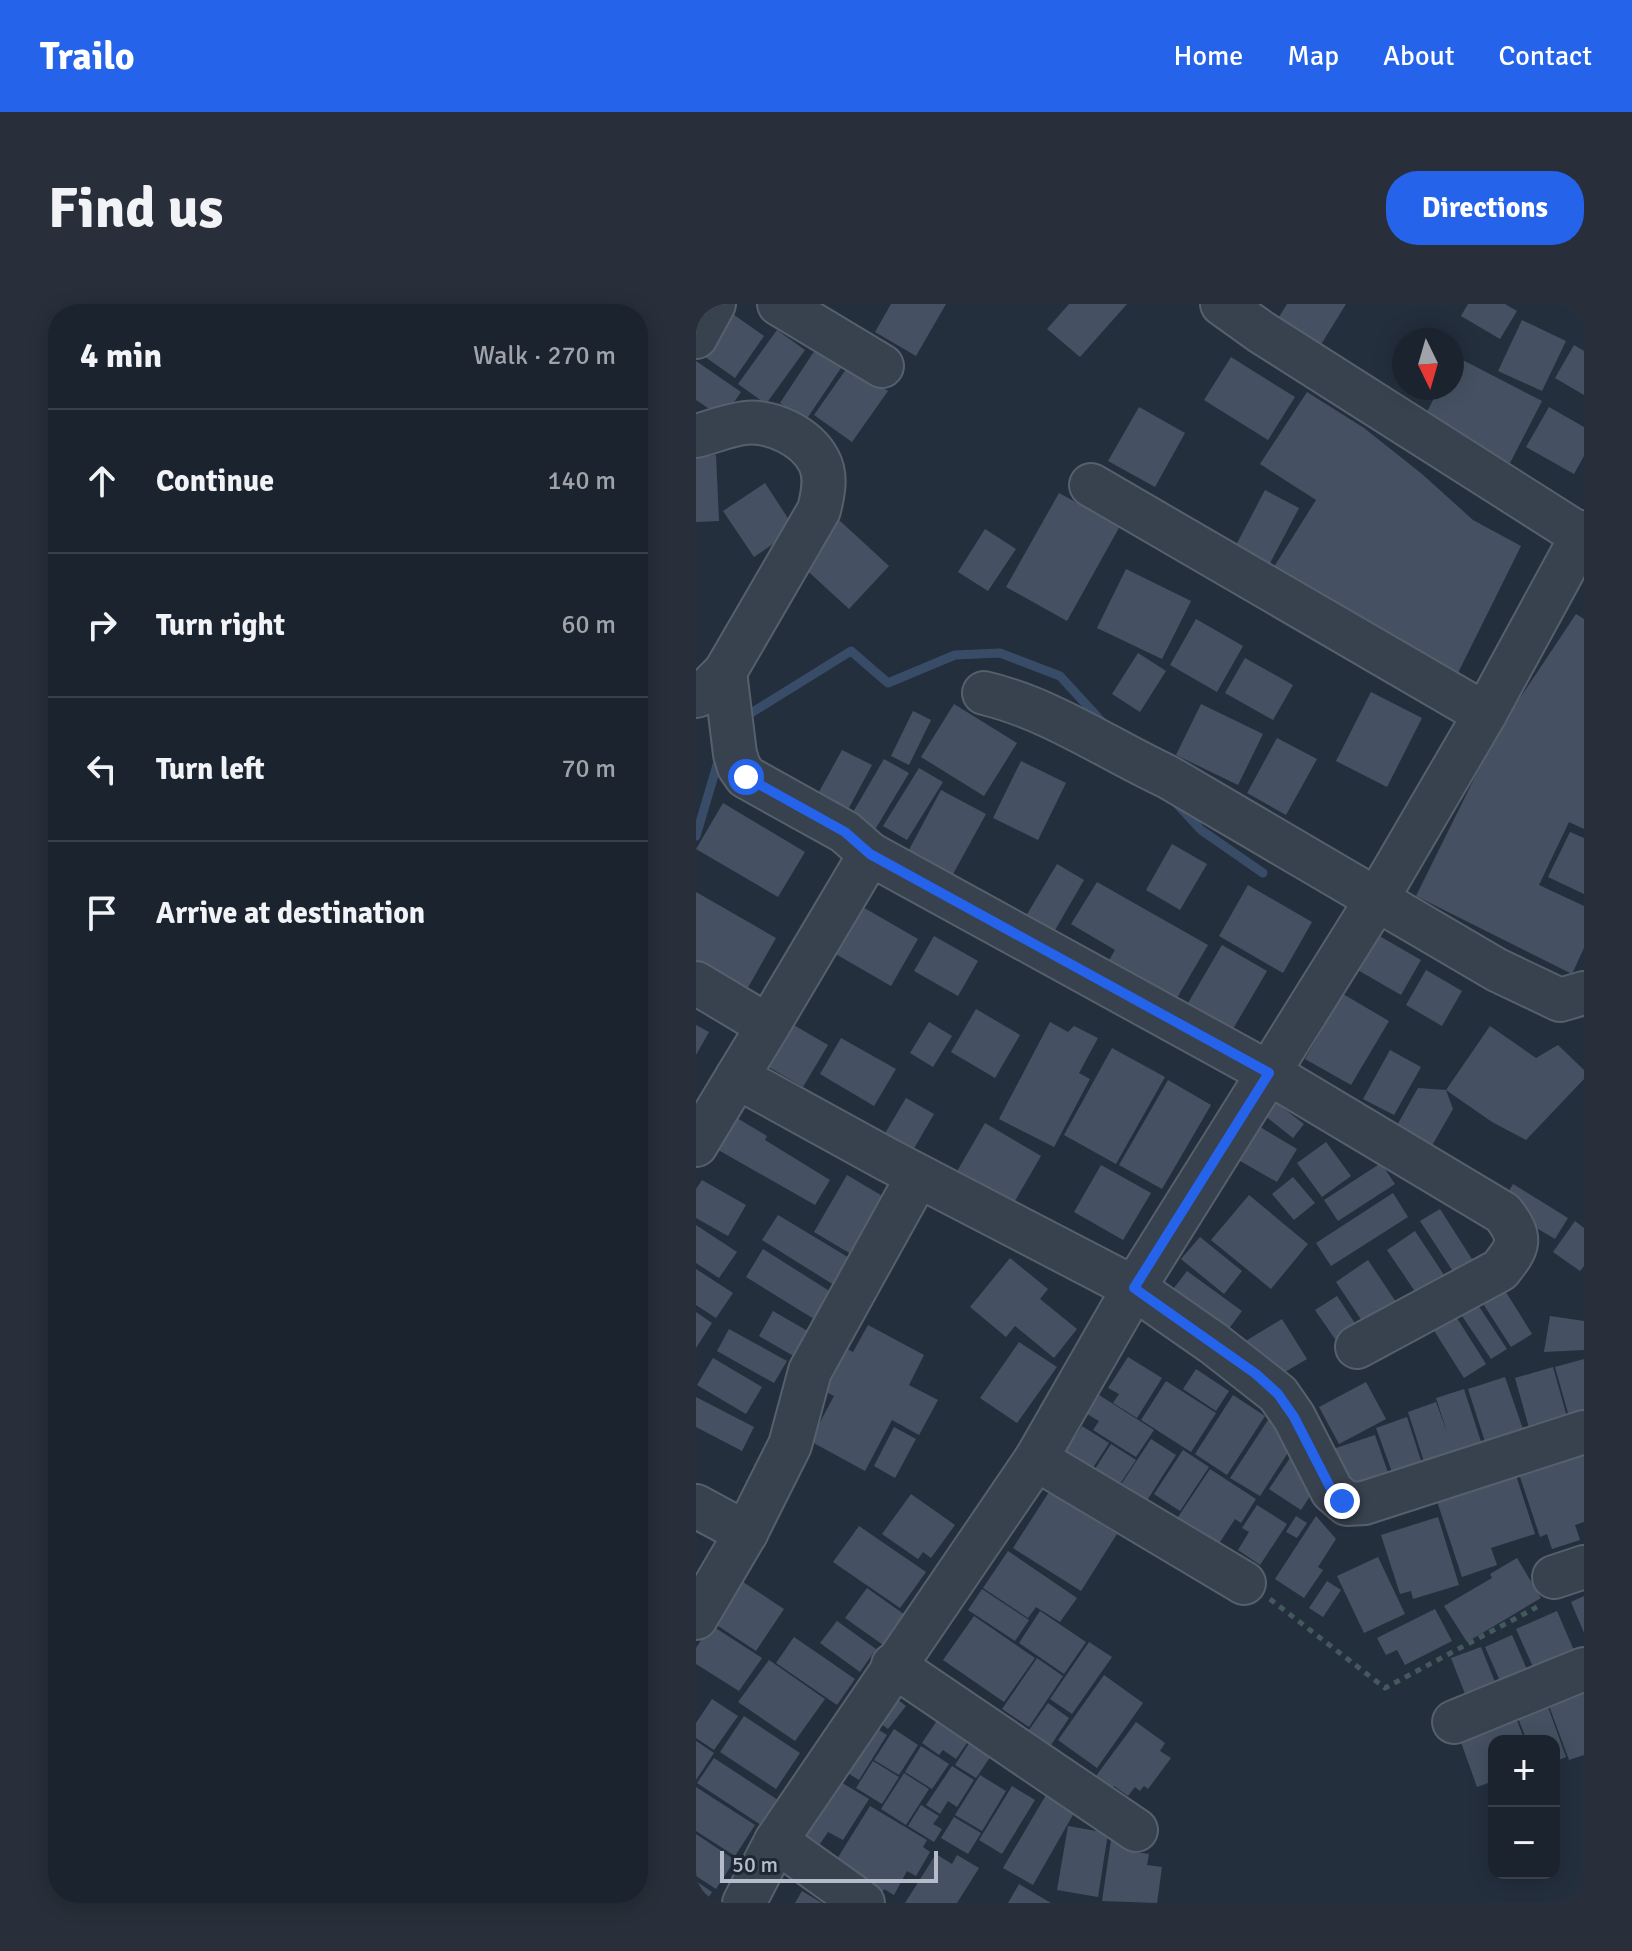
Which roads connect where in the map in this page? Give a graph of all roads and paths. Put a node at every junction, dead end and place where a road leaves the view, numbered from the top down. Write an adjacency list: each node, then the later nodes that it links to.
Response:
1 (714, 304): 4 (street)
2 (779, 304): 5 (street)
3 (1222, 304): 8 (street)
4 (696, 337)
5 (882, 366)
6 (696, 436): 9 (street)
7 (1091, 485): 11 (street)
8 (1583, 534): 11 (street)
9 (716, 687): 12 (street)
10 (984, 693): 13 (street)
11 (1485, 714): 13 (street)
12 (870, 854): 16 (street); 17 (street)
13 (1377, 899): 15 (street); 17 (street)
14 (696, 983): 16 (street)
15 (1584, 993)
16 (768, 1026): 18 (street)
17 (1269, 1073): 21 (street); 22 (street)
18 (737, 1077): 19 (street); 20 (street)
19 (696, 1145)
20 (918, 1176): 21 (street); 26 (street)
21 (1134, 1288): 23 (street); 24 (street)
22 (1357, 1347)
23 (1584, 1432)
24 (1036, 1459): 28 (street); 30 (street)
25 (696, 1506): 26 (street)
26 (746, 1533): 29 (street)
27 (1569, 1572): 28 (path)
28 (1244, 1583)
29 (696, 1618)
30 (893, 1665): 33 (street); 34 (street)
31 (1584, 1669): 32 (street)
32 (1454, 1722)
33 (1136, 1830)
34 (776, 1841): 35 (street); 36 (street)
35 (744, 1903)
36 (863, 1903)

